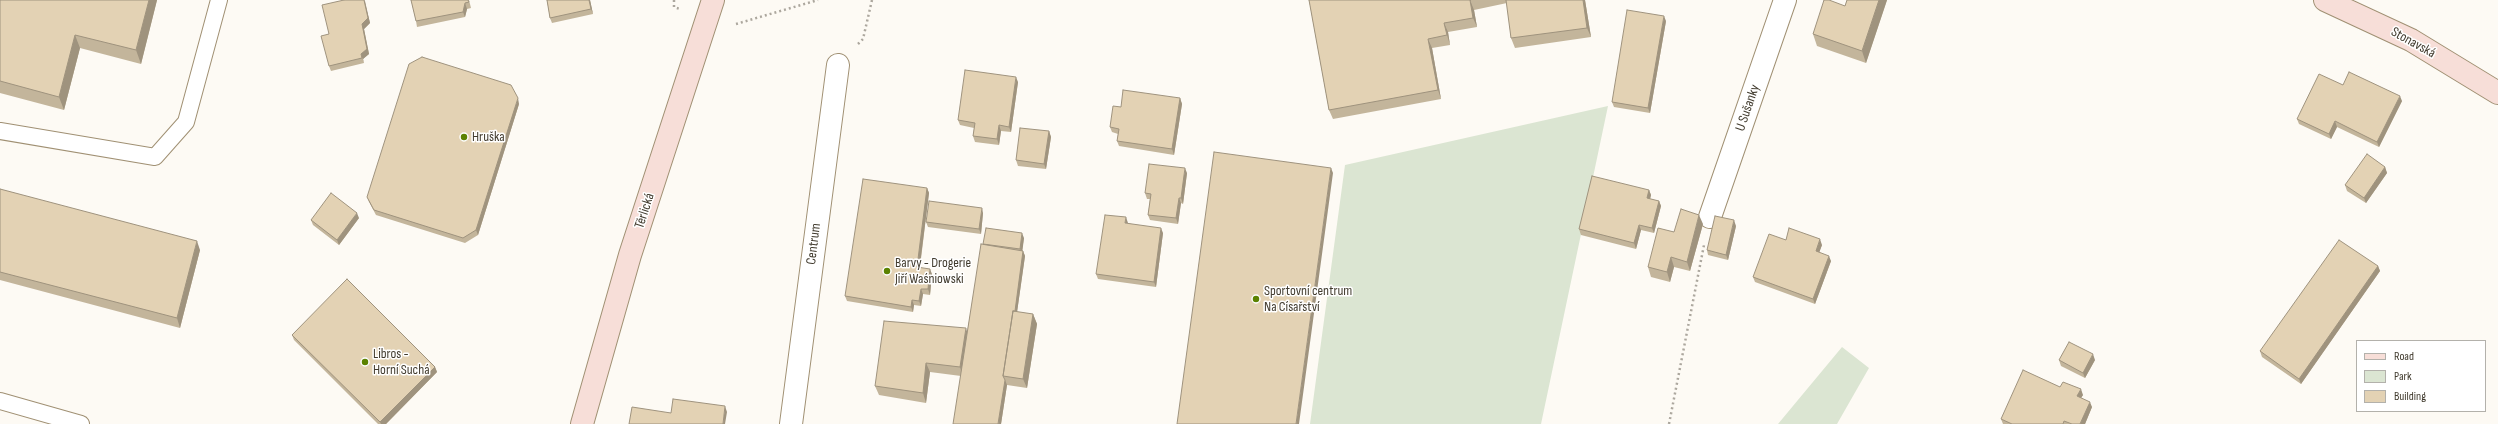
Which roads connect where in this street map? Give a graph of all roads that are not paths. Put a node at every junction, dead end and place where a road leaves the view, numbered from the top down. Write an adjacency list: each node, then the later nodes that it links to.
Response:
1 (219, 0): 7 (lane)
2 (713, 0): 11 (main road, Těrlická)
3 (1785, 0): 8 (street, U Sušanky)
4 (2326, 0): 6 (main road, Stonavská)
5 (838, 65): 12 (street, Centrum)
6 (2498, 93)
7 (0, 131)
8 (1710, 217)
9 (0, 401): 10 (lane)
10 (81, 424)
11 (582, 424)
12 (791, 424)

